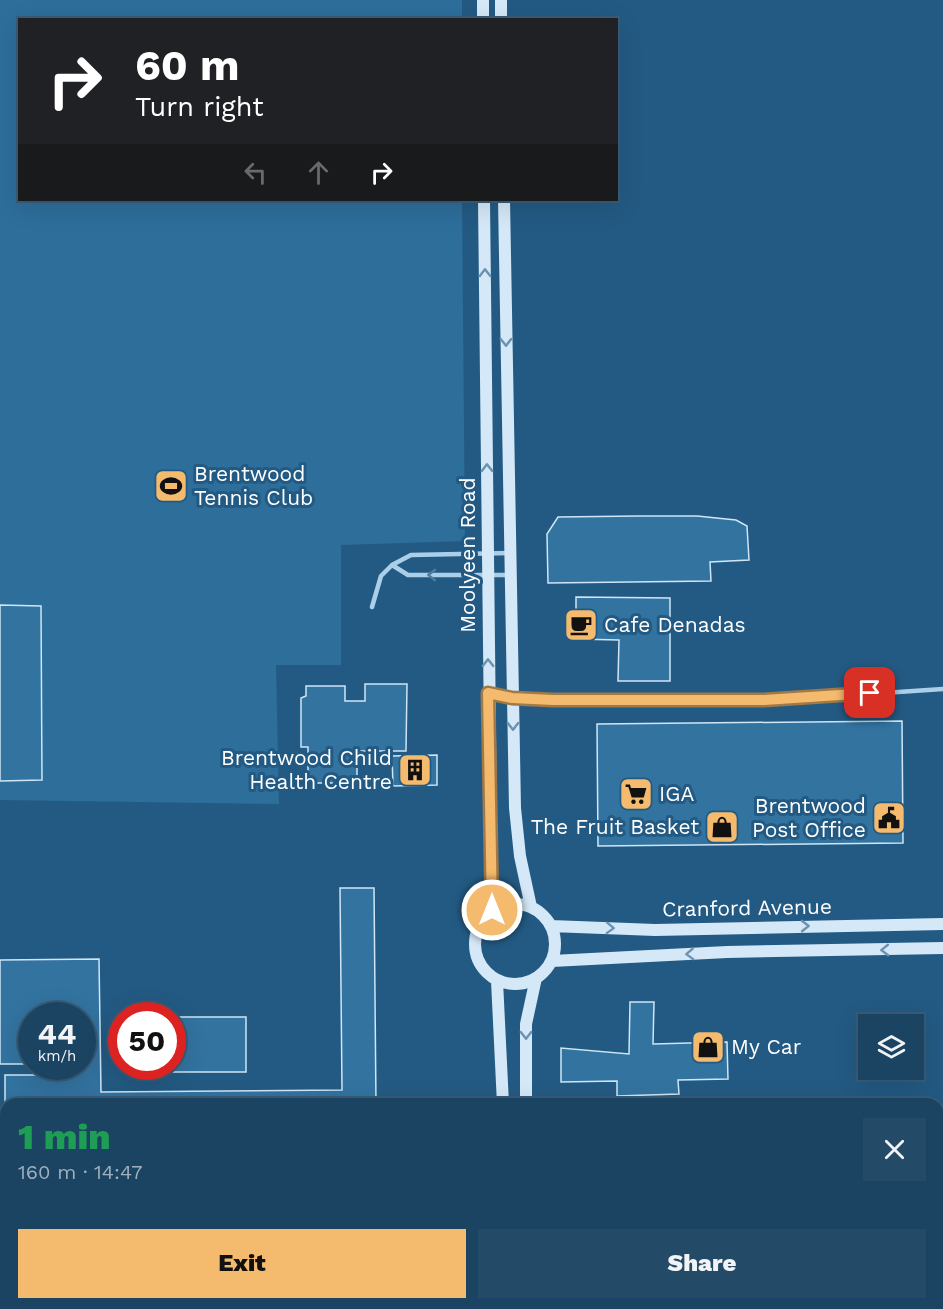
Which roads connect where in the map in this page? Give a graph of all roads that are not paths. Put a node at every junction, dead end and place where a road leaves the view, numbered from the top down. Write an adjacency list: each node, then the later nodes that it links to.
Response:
1 (483, 0): 3 (main road)
2 (501, 0): 4 (main road)
3 (483, 18)
4 (501, 18)
5 (484, 201): 7 (main road, Moolyeen Road, one-way to 5)
6 (504, 201): 8 (main road, Moolyeen Road, one-way to 8)
7 (488, 553): 8 (lane); 9 (lane); 11 (main road, Moolyeen Road)
8 (510, 553): 10 (main road, Moolyeen Road)
9 (392, 565): 11 (lane, one-way to 9); 12 (lane)
10 (511, 575): 11 (lane); 15 (main road, Moolyeen Road)
11 (488, 576): 14 (main road, Moolyeen Road, one-way to 11)
12 (372, 607)
13 (943, 688): 15 (lane)
14 (488, 693): 15 (lane); 17 (main road, Moolyeen Road)
15 (512, 698): 16 (main road, Moolyeen Road, one-way to 16)
16 (531, 907): 17 (main road); 19 (main road)
17 (492, 910): 23 (main road)
18 (943, 924): 19 (main road, Cranford Avenue, one-way to 18)
19 (551, 926): 21 (main road)
20 (943, 948): 21 (main road, Cranford Avenue, one-way to 21)
21 (552, 961): 22 (main road)
22 (536, 978): 23 (main road); 25 (main road, one-way to 25)
23 (497, 981): 24 (main road)
24 (503, 1098)
25 (526, 1098)

